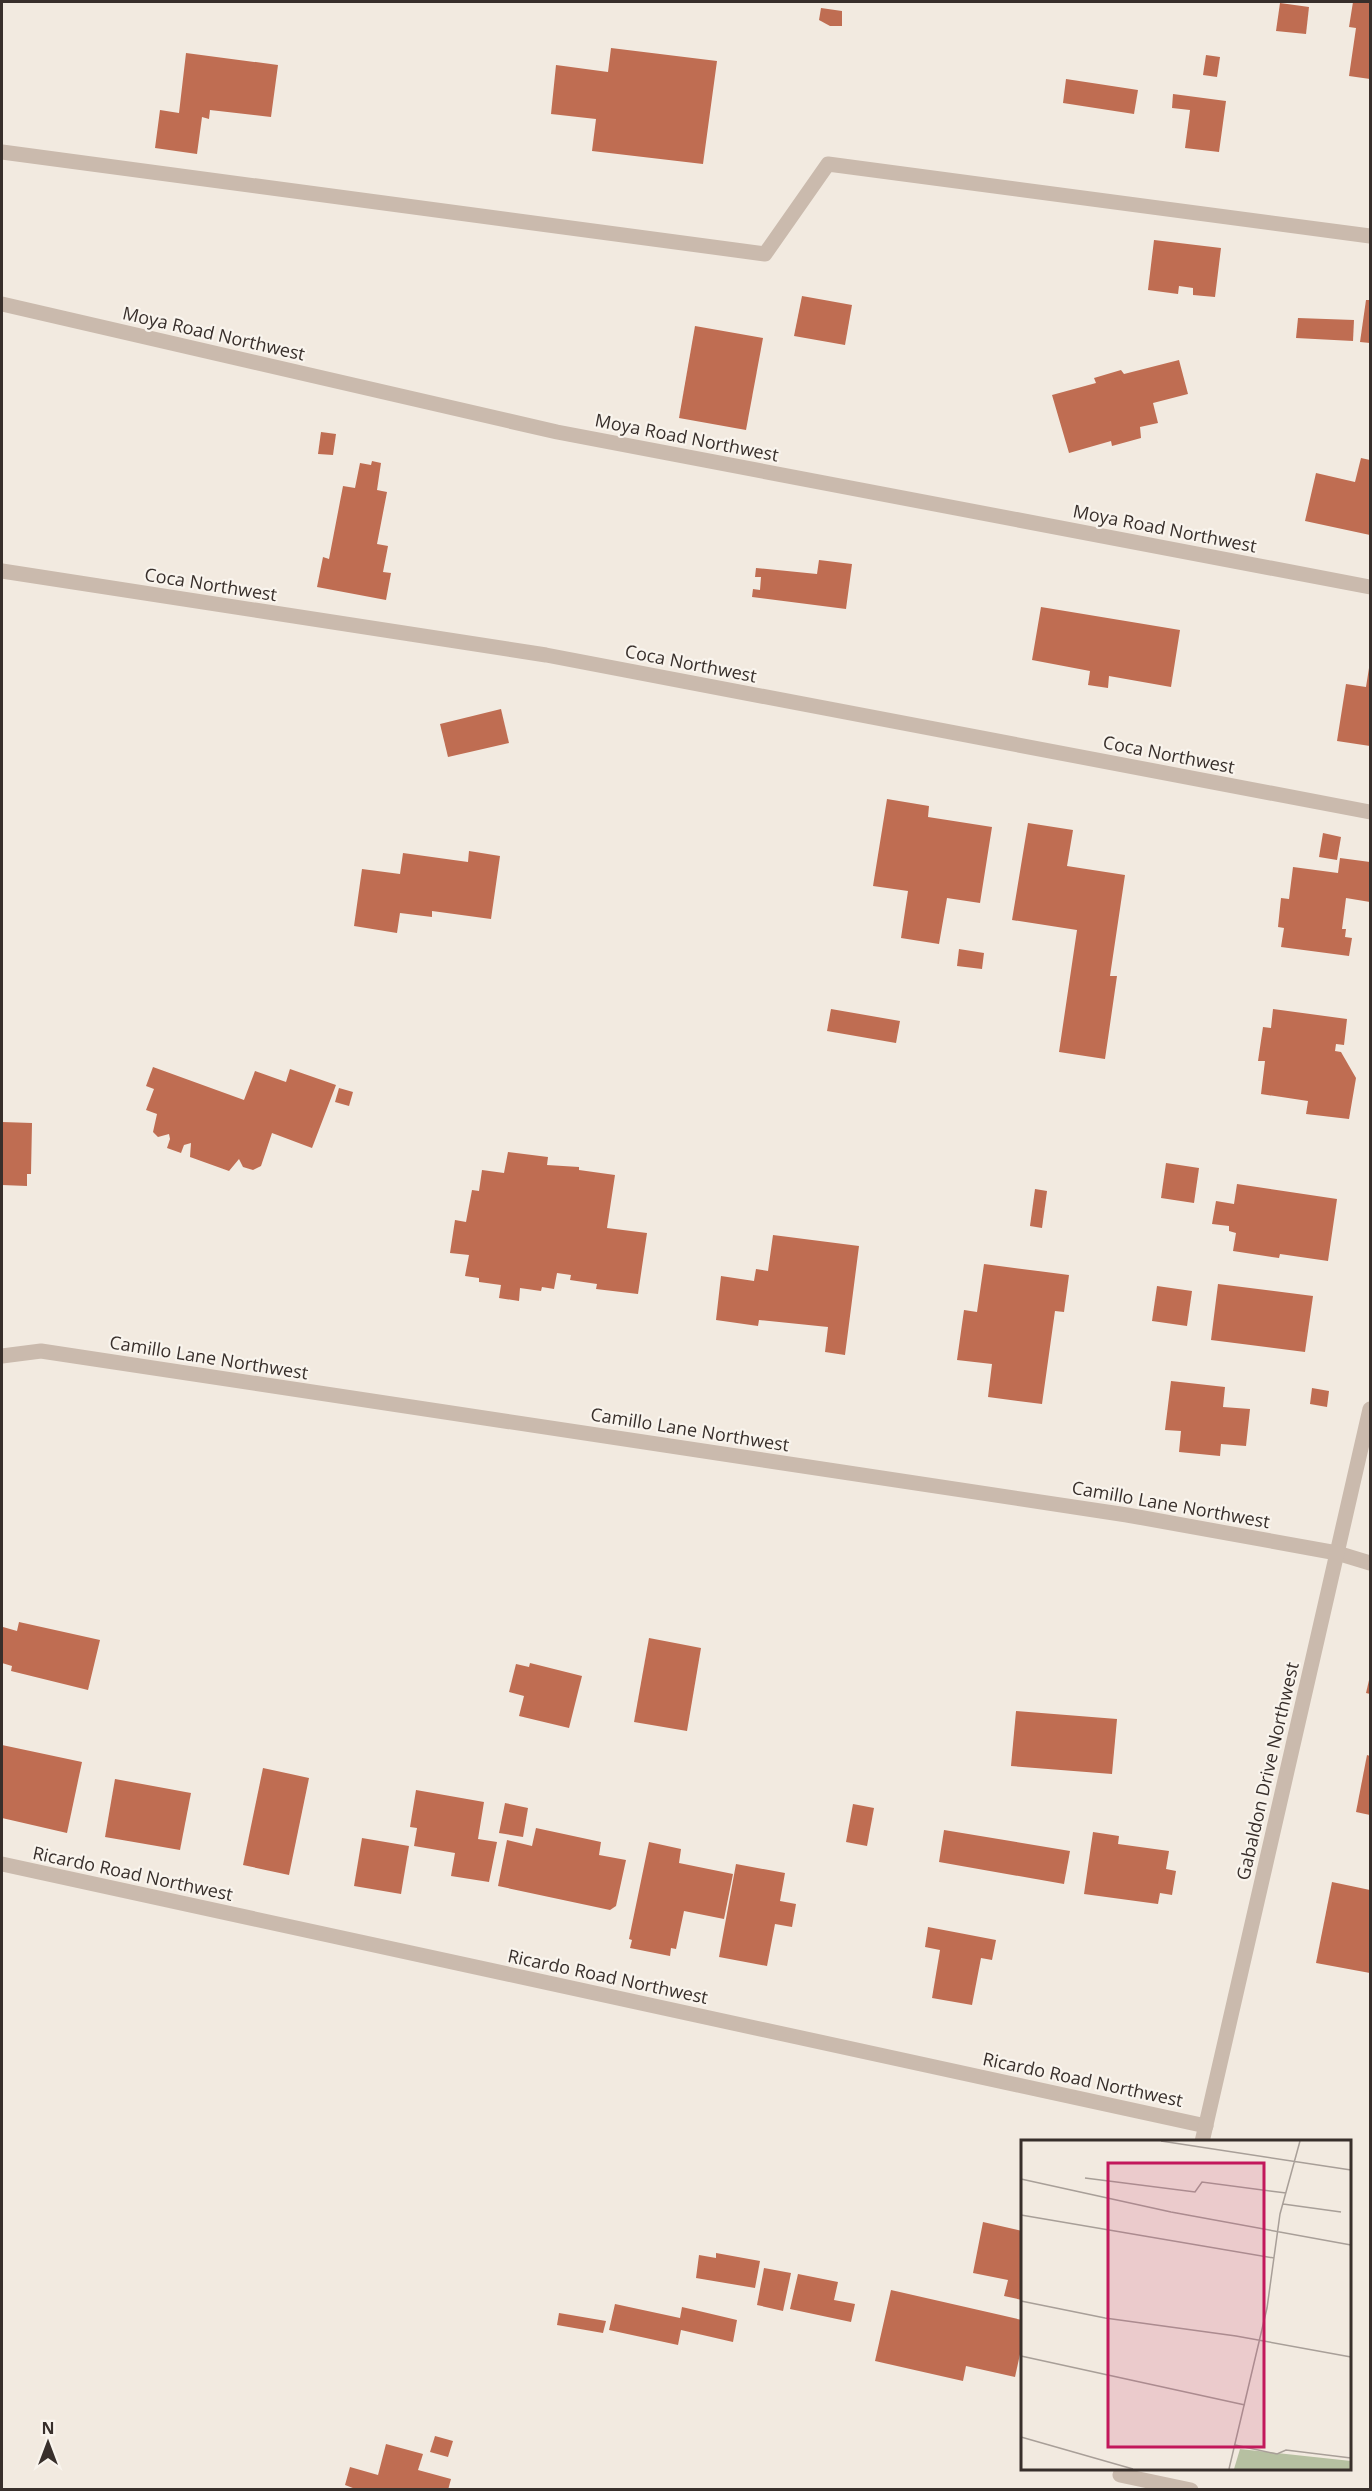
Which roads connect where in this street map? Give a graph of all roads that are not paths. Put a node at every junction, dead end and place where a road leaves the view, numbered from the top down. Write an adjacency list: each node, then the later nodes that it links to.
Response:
1 (2, 152): 2 (street)
2 (1371, 236)
3 (2, 304): 5 (street, Moya Road Northwest)
4 (2, 571): 6 (street, Coca Northwest)
5 (1371, 587)
6 (1371, 812)
7 (2, 1356): 9 (street, Camillo Lane Northwest)
8 (1371, 1409): 9 (street, Gabaldon Drive Northwest)
9 (1337, 1553): 10 (street, Camillo Lane Northwest); 12 (street, Gabaldon Drive Northwest)
10 (1371, 1563)
11 (2, 1864): 12 (street, Ricardo Road Northwest)
12 (1206, 2126): 13 (street, Gabaldon Drive Northwest)
13 (1202, 2140)
14 (1120, 2478): 15 (street)
15 (1191, 2490)

